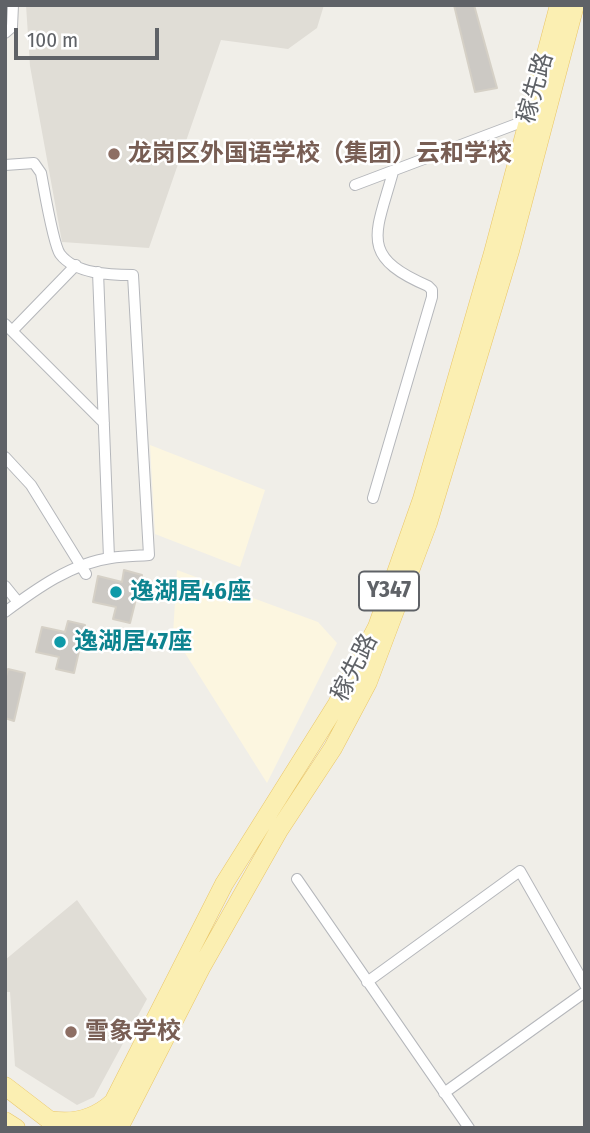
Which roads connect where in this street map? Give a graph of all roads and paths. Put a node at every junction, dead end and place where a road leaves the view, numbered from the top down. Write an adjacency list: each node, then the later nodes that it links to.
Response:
1 (13, 5): 6 (street)
2 (552, 5): 7 (main road)
3 (559, 5): 7 (main road, 稼先路 / Y347)
4 (575, 5): 8 (main road, 稼先路 / Y347)
5 (585, 6): 8 (main road)
6 (5, 33)
7 (551, 36): 9 (main road, 稼先路 / Y347)
8 (563, 52): 33 (main road, 稼先路 / Y347)
9 (527, 120): 11 (street); 30 (main road, 稼先路 / Y347)
10 (5, 165): 13 (street)
11 (393, 172): 12 (street); 18 (street)
12 (355, 185)
13 (76, 265): 14 (street); 15 (street)
14 (98, 272): 16 (street); 19 (street)
15 (8, 328): 16 (street)
16 (104, 423): 19 (street)
17 (5, 457): 20 (street)
18 (373, 498)
19 (109, 558): 20 (street)
20 (83, 570): 22 (street)
21 (5, 586): 22 (street)
22 (18, 602): 23 (street)
23 (5, 612)
24 (297, 879): 25 (street)
25 (367, 982): 26 (street); 29 (street)
26 (585, 985)
27 (585, 992): 29 (street)
28 (5, 1086): 32 (main road)
29 (444, 1093): 36 (street)
30 (115, 1101): 32 (main road); 35 (main road, 稼先路 / Y347)
31 (5, 1121): 34 (main road)
32 (55, 1124)
33 (122, 1124)
34 (16, 1128)
35 (100, 1128)
36 (468, 1128)

